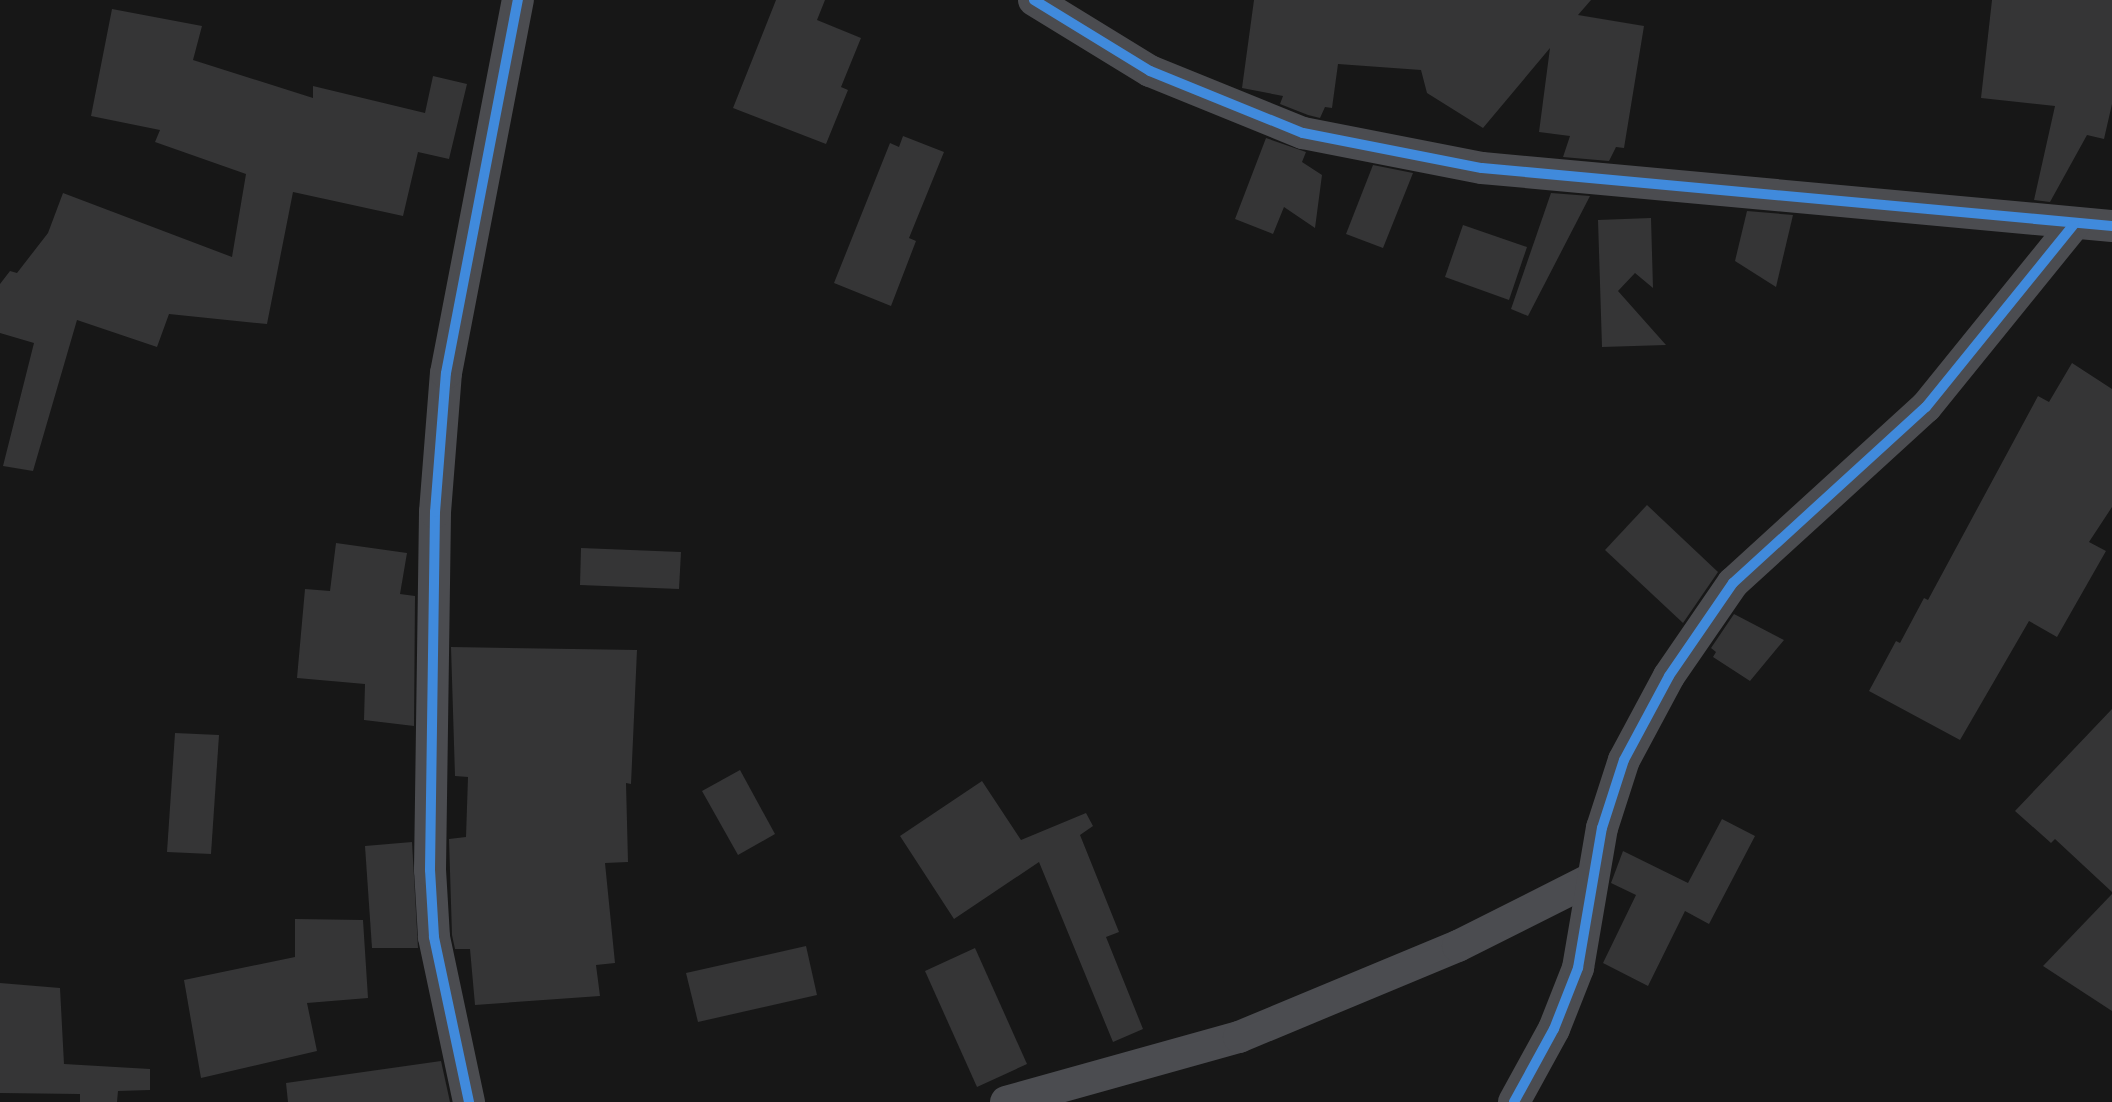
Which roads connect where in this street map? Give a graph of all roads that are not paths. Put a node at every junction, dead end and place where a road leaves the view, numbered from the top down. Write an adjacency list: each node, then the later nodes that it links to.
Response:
1 (518, 0): 6 (street)
2 (1034, 0): 3 (street)
3 (2074, 224): 4 (street); 5 (street)
4 (2112, 226)
5 (1593, 878): 7 (street); 8 (street)
6 (469, 1102)
7 (1006, 1102)
8 (1514, 1102)

